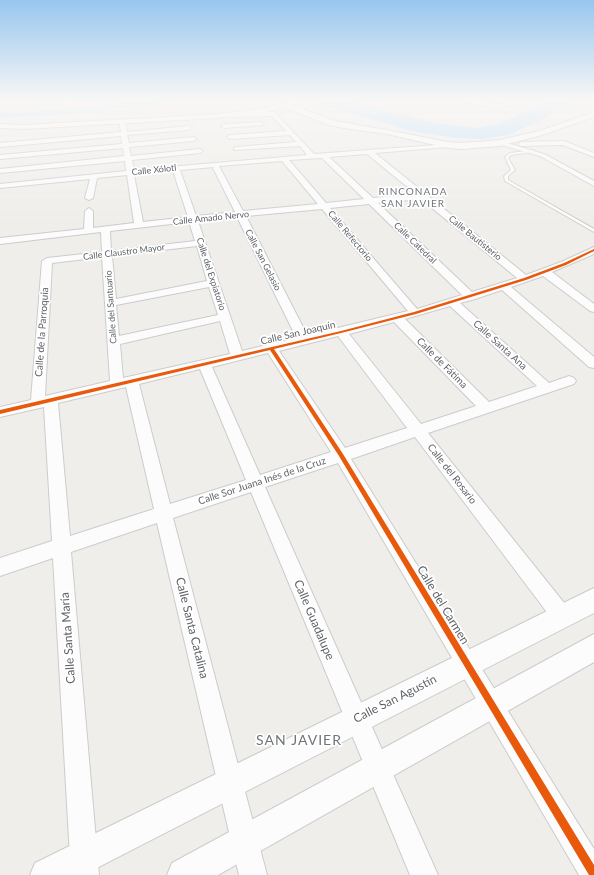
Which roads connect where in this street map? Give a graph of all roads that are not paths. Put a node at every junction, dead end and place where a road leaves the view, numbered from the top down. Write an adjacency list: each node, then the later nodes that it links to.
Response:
1 (48, 141): 9 (street)
2 (125, 141): 13 (street)
3 (173, 141): 13 (street)
4 (195, 141): 16 (street, Calle San Gelasio)
5 (232, 141): 15 (street)
6 (299, 141): 10 (street)
7 (429, 141): 14 (street)
8 (514, 141): 11 (street, Calle Xólotl)
9 (35, 142): 12 (street); 20 (street)
10 (302, 144): 15 (street); 23 (street)
11 (503, 144): 14 (street, Calle Xólotl); 17 (street); 19 (street)
12 (0, 145)
13 (126, 145): 20 (street); 24 (street)
14 (448, 145): 18 (street, Calle Xólotl)
15 (236, 149): 27 (street)
16 (200, 151): 24 (street); 28 (street, Calle San Gelasio)
17 (532, 151): 33 (street); 45 (lane)
18 (368, 152): 21 (street, Calle Xólotl); 35 (street, Calle Bautisterio)
19 (594, 155)
20 (9, 156): 22 (street); 26 (street)
21 (324, 156): 23 (street, Calle Xólotl); 37 (street, Calle Catedral)
22 (0, 157)
23 (313, 157): 25 (street, Calle Xólotl)
24 (128, 158): 30 (street); 31 (street)
25 (284, 159): 27 (street, Calle Xólotl); 38 (street, Calle Refectorio)
26 (0, 162)
27 (244, 162): 28 (street, Calle Xólotl)
28 (212, 166): 29 (street, Calle Xólotl); 40 (street, Calle San Gelasio)
29 (176, 168): 31 (street, Calle Xólotl); 41 (street, Calle del Expiatorio)
30 (0, 171)
31 (131, 173): 32 (street, Calle Xólotl); 42 (street)
32 (94, 177): 34 (street, Calle Xólotl); 36 (street)
33 (594, 184)
34 (0, 186)
35 (422, 196): 37 (street, Calle Amado Nervo); 53 (street, Calle Bautisterio)
36 (89, 198)
37 (371, 201): 38 (street, Calle Amado Nervo); 56 (street, Calle Catedral)
38 (324, 206): 40 (street, Calle Amado Nervo); 60 (street, Calle Refectorio)
39 (89, 211): 44 (street)
40 (240, 214): 41 (street, Calle Amado Nervo); 63 (street, Calle San Gelasio)
41 (193, 220): 42 (street, Calle Amado Nervo); 47 (street, Calle del Expiatorio)
42 (139, 226): 43 (street, Calle Amado Nervo)
43 (105, 230): 44 (street, Calle Amado Nervo); 49 (street, Calle del Santuario)
44 (88, 231): 46 (street, Calle Amado Nervo)
45 (594, 231)
46 (0, 241)
47 (201, 243): 49 (street, Calle Claustro Mayor); 54 (street, Calle del Expiatorio)
48 (588, 253): 51 (street); 52 (street, Calle San Joaquín)
49 (107, 254): 50 (street, Calle Claustro Mayor); 58 (street, Calle del Santuario)
50 (47, 261): 73 (street, Calle de la Parroquia)
51 (594, 264)
52 (545, 272): 53 (street, Calle San Joaquín); 59 (street)
53 (525, 279): 55 (street, Calle San Joaquín)
54 (214, 283): 58 (street); 61 (street, Calle del Expiatorio)
55 (504, 286): 56 (street, Calle San Joaquín); 69 (street)
56 (471, 297): 57 (street, Calle San Joaquín)
57 (453, 302): 60 (street, Calle San Joaquín); 72 (street, Calle Santa Ana)
58 (111, 303): 65 (street, Calle del Santuario)
59 (594, 309)
60 (415, 313): 62 (street, Calle San Joaquín)
61 (224, 317): 65 (street); 67 (street, Calle del Expiatorio)
62 (397, 318): 64 (street, Calle San Joaquín); 74 (street, Calle de Fátima)
63 (299, 331)
64 (341, 332): 66 (street, Calle San Joaquín); 76 (street, Calle del Rosario)
65 (114, 341): 71 (street, Calle del Santuario)
66 (271, 348): 67 (street, Calle San Joaquín); 77 (street, Calle del Carmen)
67 (237, 356): 68 (street, Calle San Joaquín)
68 (204, 364): 71 (street, Calle San Joaquín); 78 (street, Calle Guadalupe)
69 (594, 364)
70 (569, 381): 72 (street, Calle Sor Juana Inés de la Cruz)
71 (124, 383): 73 (street, Calle San Joaquín); 79 (street, Calle Santa Catalina)
72 (547, 388): 74 (street, Calle Sor Juana Inés de la Cruz)
73 (44, 402): 75 (street, Calle San Joaquín); 80 (street, Calle Santa María)
74 (486, 408): 76 (street, Calle Sor Juana Inés de la Cruz)
75 (0, 412)
76 (418, 430): 77 (street, Calle Sor Juana Inés de la Cruz); 83 (street, Calle del Rosario)
77 (341, 455): 78 (street, Calle Sor Juana Inés de la Cruz); 85 (street, Calle del Carmen)
78 (255, 483): 79 (street, Calle Sor Juana Inés de la Cruz); 87 (street, Calle Guadalupe)
79 (163, 513): 80 (street, Calle Sor Juana Inés de la Cruz); 89 (street, Calle Santa Catalina)
80 (62, 547): 81 (street, Calle Sor Juana Inés de la Cruz); 91 (street, Calle Santa María)
81 (0, 567)
82 (594, 600): 83 (street, Calle San Agustín)
83 (562, 616): 85 (street, Calle San Agustín)
84 (594, 648): 86 (street)
85 (467, 663): 86 (street, Calle del Carmen); 87 (street, Calle San Agustín)
86 (492, 704): 88 (street); 92 (street, Calle del Carmen)
87 (357, 719): 88 (street, Calle Guadalupe); 89 (street, Calle San Agustín)
88 (378, 767): 90 (street); 96 (street, Calle Guadalupe)
89 (230, 782): 90 (street, Calle Santa Catalina); 91 (street, Calle San Agustín)
90 (245, 841): 94 (street); 95 (street, Calle Santa Catalina)
91 (84, 866): 93 (street, Calle San Agustín)
92 (594, 874)
93 (47, 875)
94 (184, 875)
95 (253, 875)
96 (424, 875)

